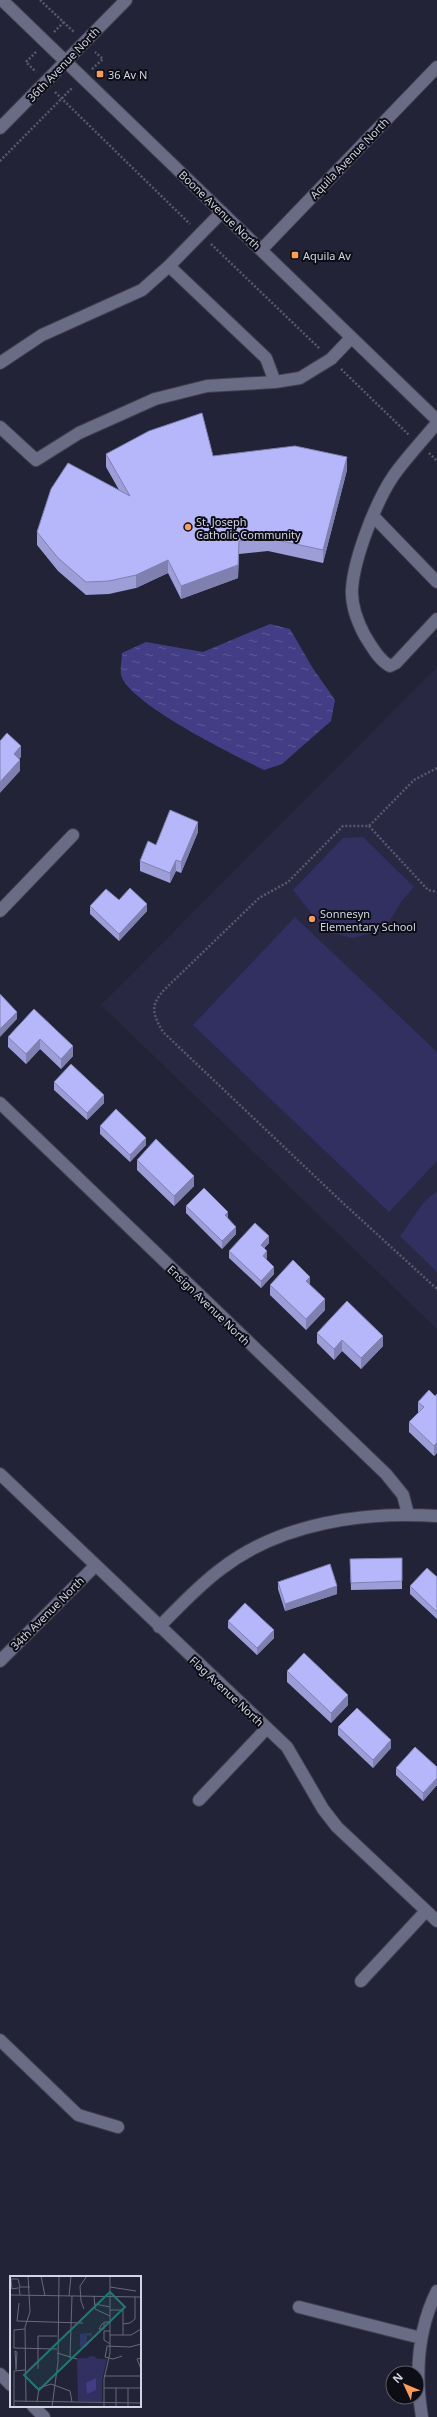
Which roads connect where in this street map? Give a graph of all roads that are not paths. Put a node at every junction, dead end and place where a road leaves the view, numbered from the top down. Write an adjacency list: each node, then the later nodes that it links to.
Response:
1 (2, 0): 3 (street, Boone Avenue North)
2 (126, 0): 3 (street, 36th Avenue North)
3 (65, 61): 5 (street, 36th Avenue North); 6 (street, Boone Avenue North)
4 (437, 67): 7 (street, Aquila Avenue North)
5 (0, 128)
6 (222, 212): 7 (street, Boone Avenue North); 8 (street)
7 (261, 250): 9 (street, Boone Avenue North)
8 (169, 266): 10 (street); 11 (street)
9 (351, 338): 11 (street); 12 (street, Boone Avenue North)
10 (0, 363)
11 (275, 382): 14 (street)
12 (437, 420)
13 (437, 424): 15 (street)
14 (0, 427)
15 (374, 517): 16 (street); 17 (street)
16 (437, 582)
17 (437, 619)
18 (73, 835): 19 (street)
19 (0, 911)
20 (0, 1103): 22 (street, Ensign Avenue North)
21 (0, 1474): 24 (street, Flag Avenue North)
22 (408, 1514): 23 (street); 25 (street)
23 (437, 1516)
24 (95, 1566): 25 (street, Flag Avenue North); 26 (street, 34th Avenue North)
25 (159, 1628): 27 (street, Flag Avenue North)
26 (0, 1661)
27 (267, 1728): 28 (street); 29 (street, Flag Avenue North)
28 (199, 1800)
29 (426, 1911): 30 (street, Flag Avenue North); 31 (street)
30 (437, 1921)
31 (361, 1981)
32 (0, 2040): 33 (street)
33 (118, 2127)
34 (437, 2291): 36 (street)
35 (299, 2307): 36 (street)
36 (421, 2338): 41 (street)
37 (0, 2374): 38 (street)
38 (10, 2384)
39 (34, 2407): 40 (street)
40 (44, 2417)
41 (422, 2417)

